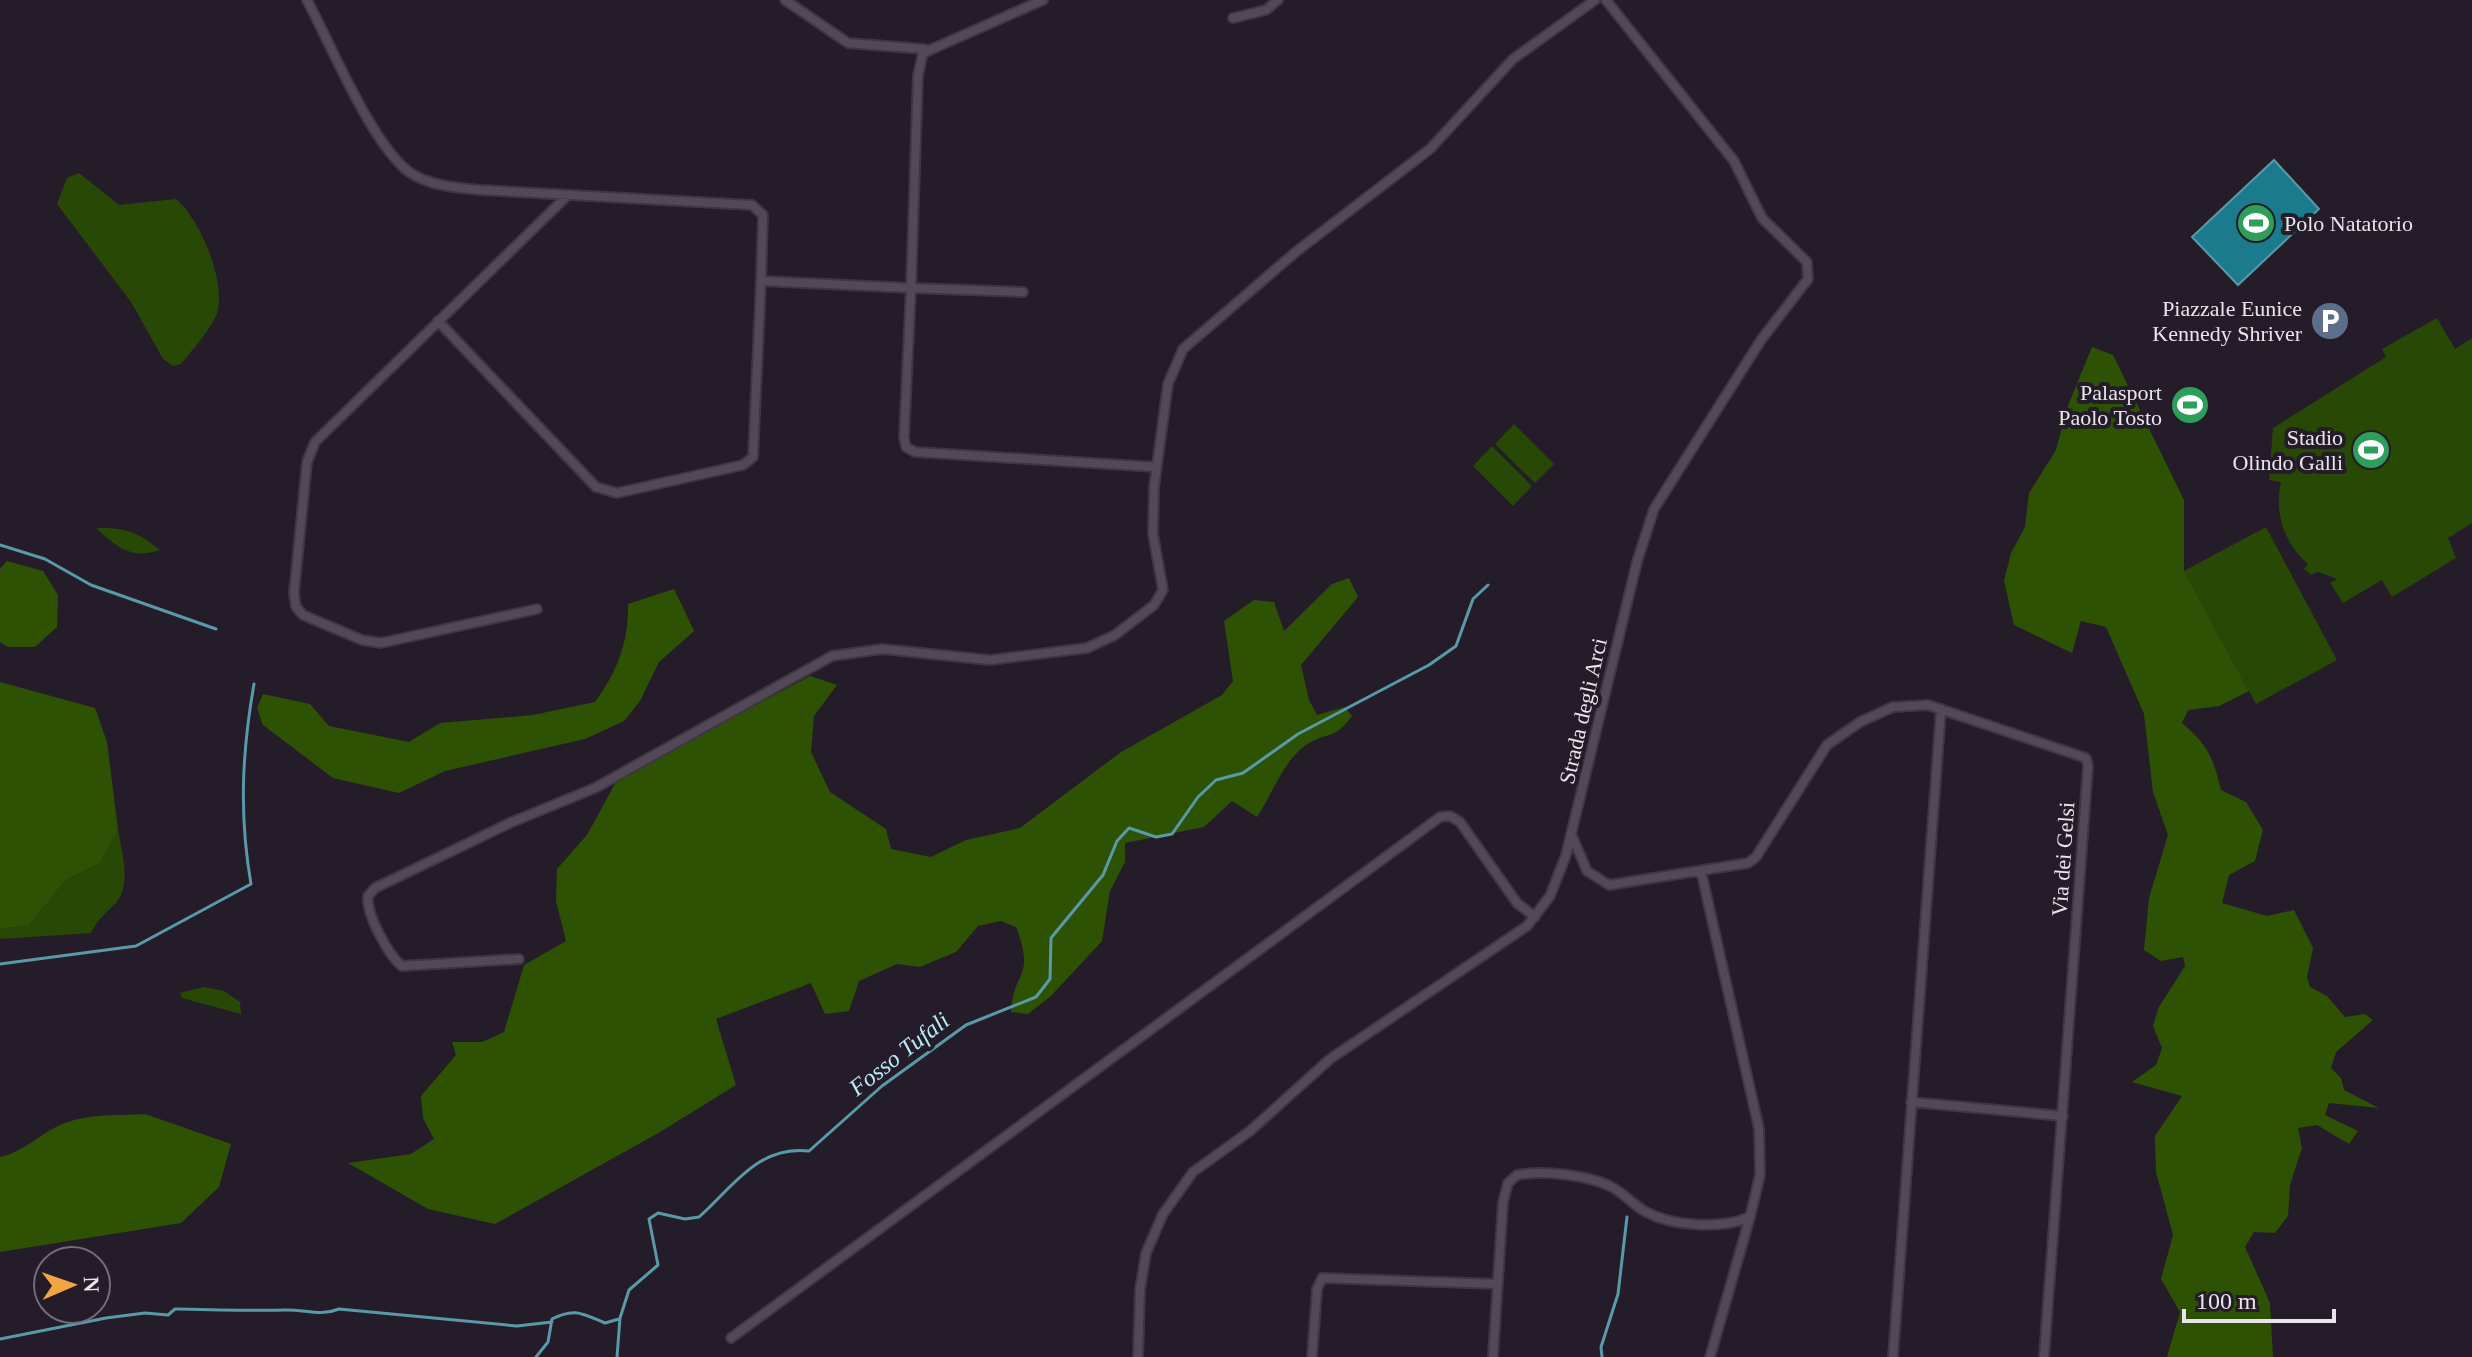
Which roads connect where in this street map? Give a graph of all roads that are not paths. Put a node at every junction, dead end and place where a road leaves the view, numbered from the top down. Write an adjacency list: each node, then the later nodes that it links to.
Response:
1 (307, 0): 9 (street)
2 (785, 0): 8 (street)
3 (1043, 0): 8 (street)
4 (1278, 0): 7 (street)
5 (1595, 0): 14 (street)
6 (1606, 0): 17 (street, Strada degli Arci)
7 (1233, 18)
8 (924, 49): 11 (street)
9 (569, 195): 10 (street); 13 (street)
10 (761, 281): 11 (street); 13 (street)
11 (911, 288): 12 (street); 14 (street)
12 (1023, 292)
13 (438, 321): 15 (street)
14 (1156, 467): 20 (street)
15 (537, 609)
16 (1941, 709): 18 (street, Via dei Gelsi); 21 (street); 22 (street, Via dei Gelsi)
17 (1572, 835): 18 (street, Via dei Gelsi); 19 (street, Strada degli Arci)
18 (1701, 871): 23 (street)
19 (1535, 917): 25 (street); 26 (street, Strada degli Arci)
20 (519, 959)
21 (1911, 1102): 22 (street); 30 (street)
22 (2063, 1116): 31 (street, Via dei Gelsi)
23 (1750, 1217): 24 (street); 29 (street)
24 (1498, 1284): 27 (street); 28 (street)
25 (731, 1338)
26 (1138, 1357)
27 (1312, 1357)
28 (1493, 1357)
29 (1710, 1357)
30 (1893, 1357)
31 (2044, 1357)

